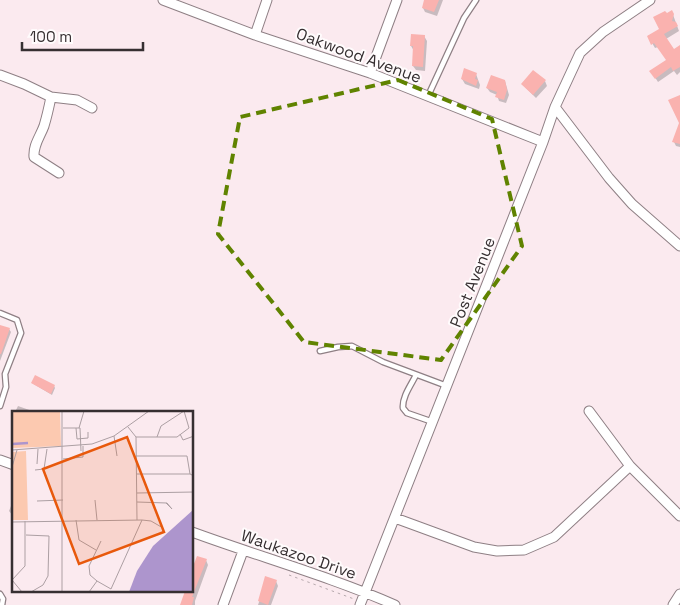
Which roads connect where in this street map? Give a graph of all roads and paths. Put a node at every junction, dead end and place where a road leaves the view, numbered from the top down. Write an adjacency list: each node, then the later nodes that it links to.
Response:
1 (163, 0): 6 (street, Oakwood Avenue)
2 (267, 0): 6 (street)
3 (397, 0): 7 (street)
4 (476, 0): 9 (lane)
5 (650, 0): 11 (street, Post Avenue)
6 (255, 35): 7 (street, Oakwood Avenue)
7 (370, 73): 9 (street, Oakwood Avenue)
8 (0, 75): 10 (street)
9 (428, 96): 13 (street, Oakwood Avenue)
10 (50, 97): 12 (street); 14 (street)
11 (555, 107): 13 (street, Post Avenue); 15 (street)
12 (92, 108)
13 (543, 142): 19 (street, Post Avenue)
14 (59, 173)
15 (680, 246)
16 (0, 313): 20 (lane)
17 (320, 351): 18 (lane)
18 (416, 375): 19 (lane); 23 (lane)
19 (447, 386): 23 (street, Post Avenue)
20 (2, 394): 21 (lane)
21 (0, 406)
22 (589, 411): 26 (street)
23 (433, 422): 28 (street, Post Avenue)
24 (0, 460): 25 (street)
25 (12, 464)
26 (630, 466): 27 (street); 28 (street)
27 (680, 516)
28 (395, 518): 32 (street, Post Avenue)
29 (194, 533): 30 (street, Waukazoo Drive)
30 (243, 551): 32 (street, Waukazoo Drive); 37 (street)
31 (288, 575): 35 (path)
32 (364, 592): 35 (street, Post Avenue); 38 (street, Waukazoo Drive)
33 (0, 594): 36 (lane)
34 (680, 594): 39 (street)
35 (358, 604)
36 (2, 605)
37 (224, 605)
38 (395, 605)
39 (673, 605)

